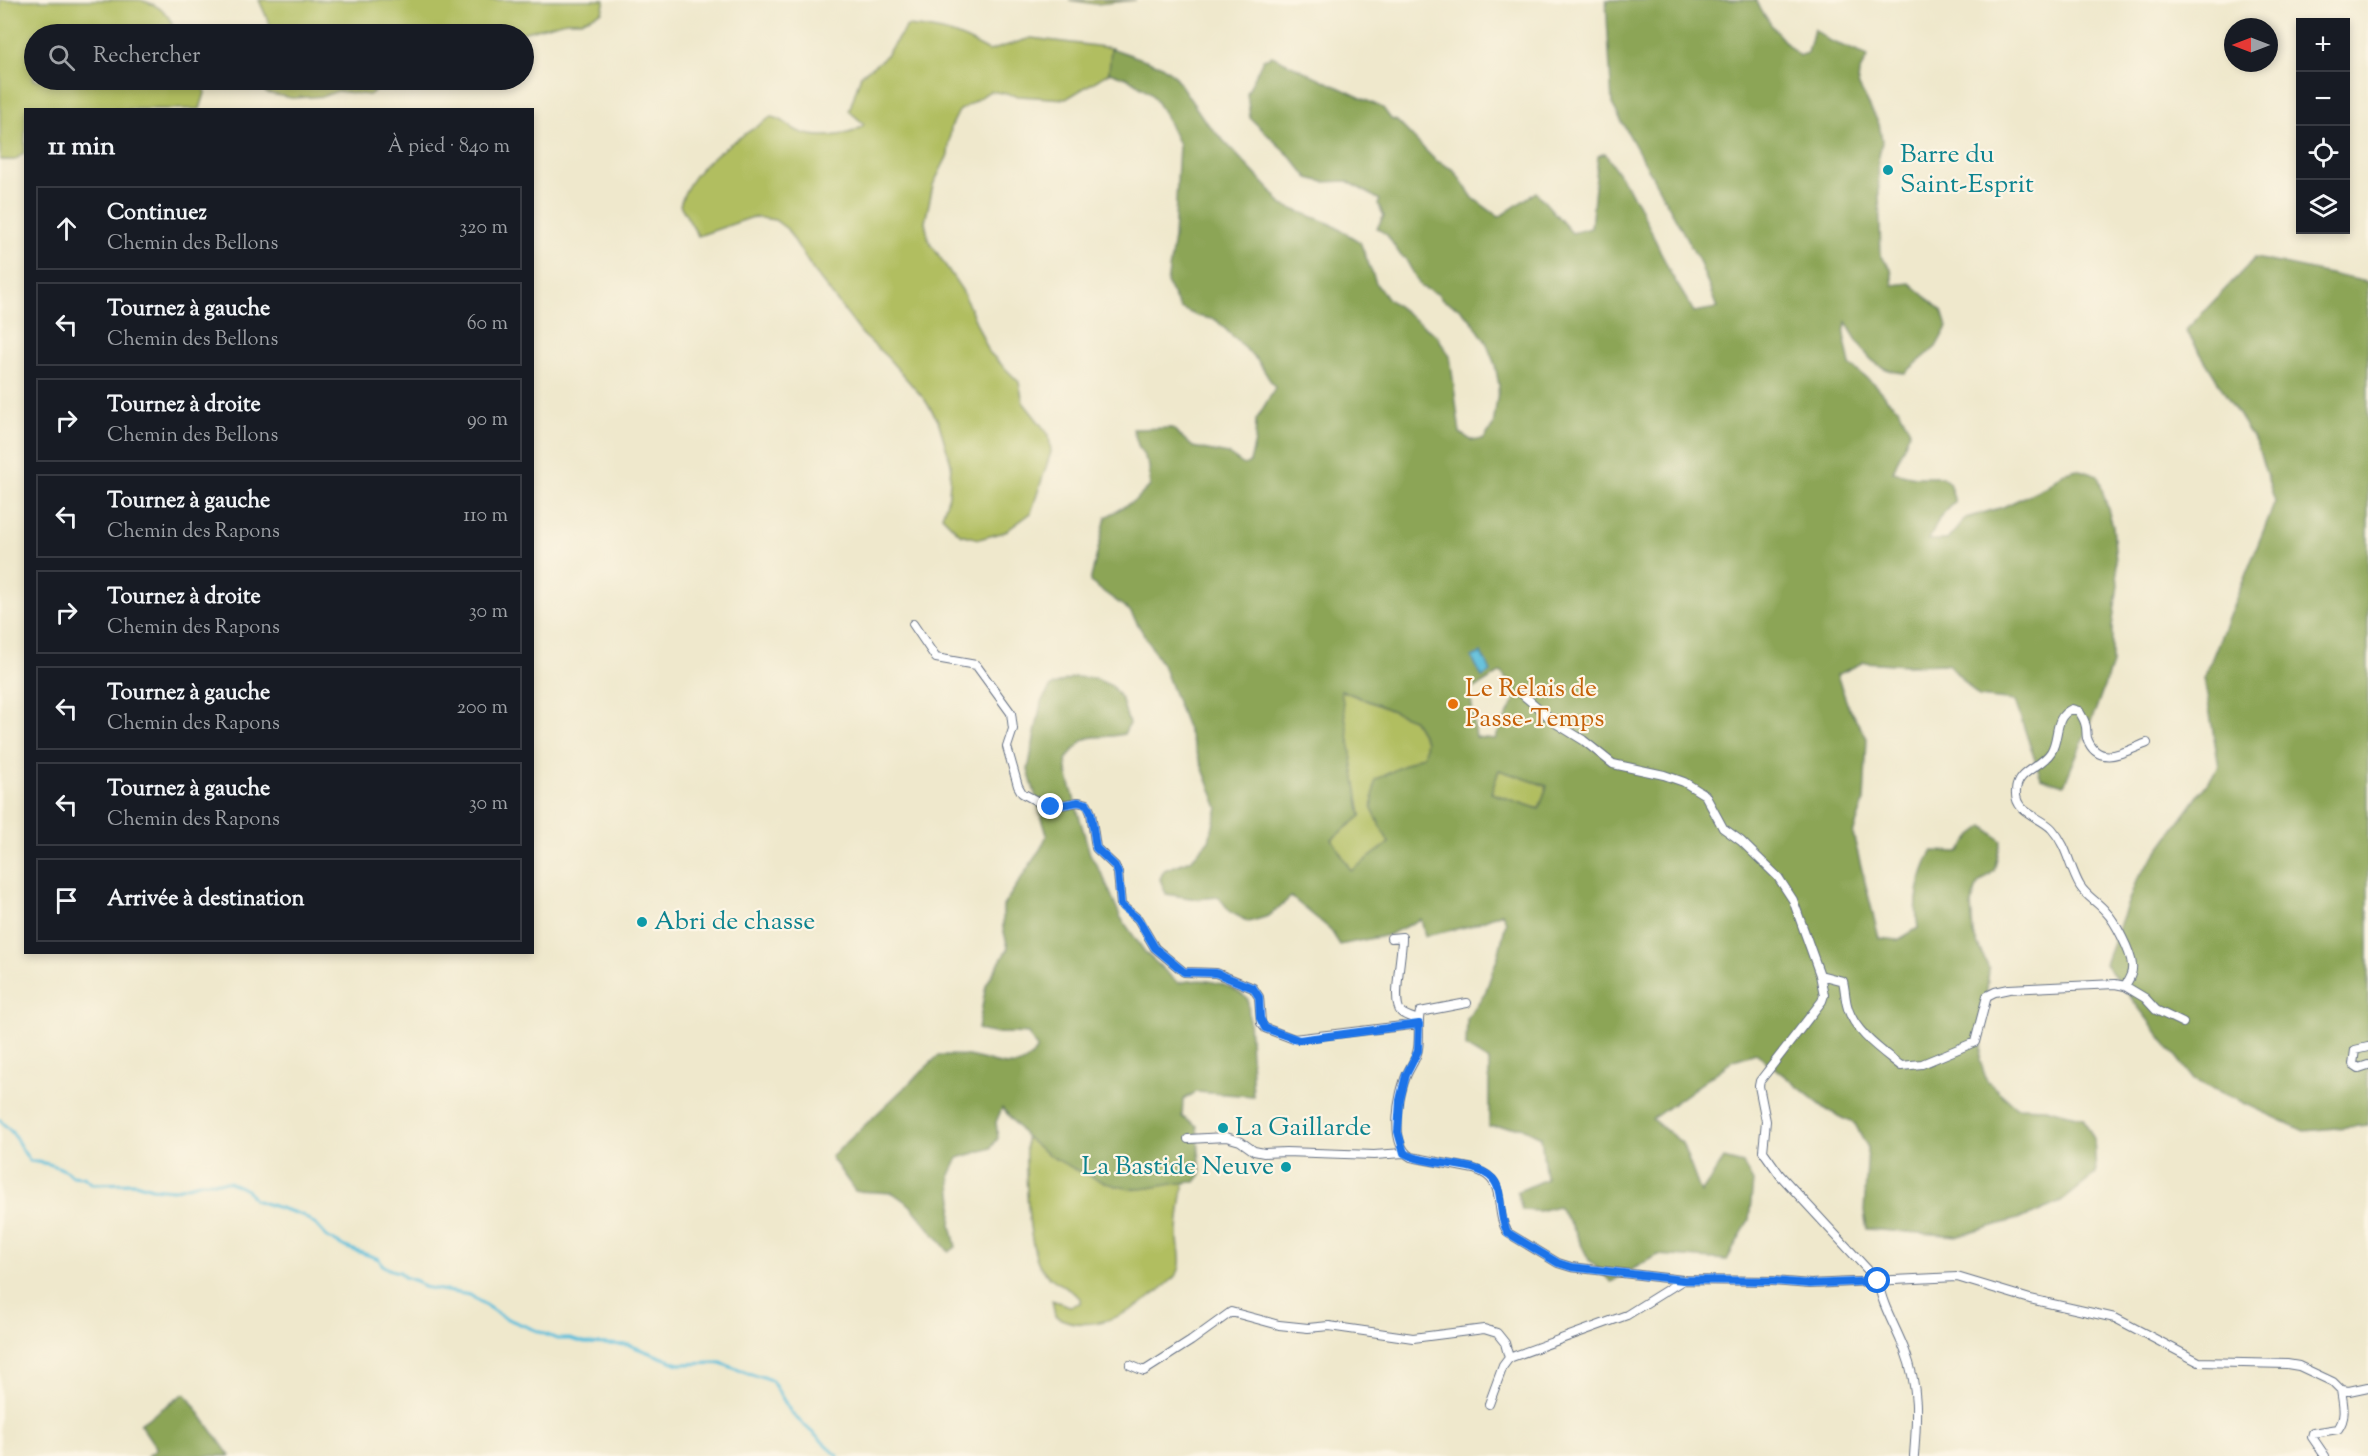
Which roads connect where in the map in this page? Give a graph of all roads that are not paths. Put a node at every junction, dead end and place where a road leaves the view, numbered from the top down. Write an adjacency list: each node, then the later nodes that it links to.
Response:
1 (913, 624): 8 (street)
2 (1523, 695): 5 (street)
3 (2147, 743): 6 (street)
4 (1391, 938): 8 (street)
5 (1820, 975): 6 (street); 15 (street)
6 (2126, 986): 9 (street)
7 (1467, 1003): 8 (street)
8 (1419, 1022): 13 (street)
9 (2183, 1023)
10 (2368, 1047): 11 (street)
11 (2368, 1065)
12 (1188, 1139): 13 (street)
13 (1404, 1153): 14 (street)
14 (1683, 1280): 15 (street); 16 (street)
15 (1878, 1281): 19 (street); 21 (street)
16 (1509, 1358): 17 (street); 20 (street)
17 (1130, 1365)
18 (2368, 1387): 19 (street)
19 (2341, 1390): 22 (street)
20 (1489, 1404)
21 (1914, 1456)
22 (2325, 1456)

